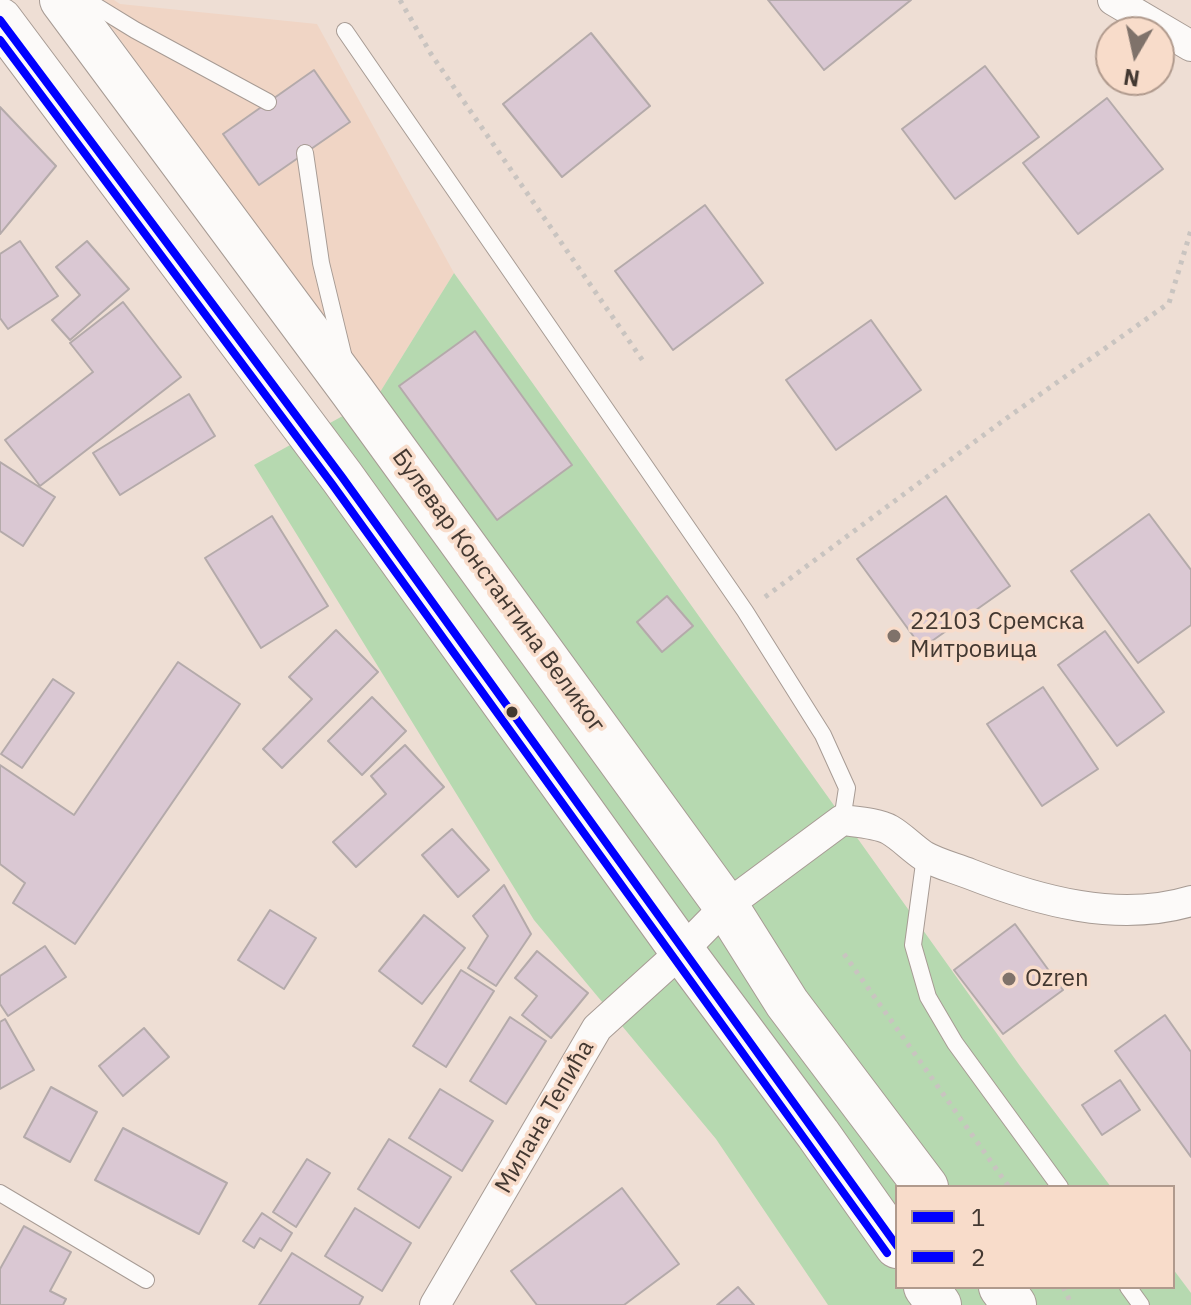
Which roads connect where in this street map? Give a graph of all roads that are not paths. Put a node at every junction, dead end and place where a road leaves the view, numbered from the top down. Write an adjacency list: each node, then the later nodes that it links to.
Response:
1 (62, 0): 9 (main road, Булевар Константина Великог)
2 (86, 0): 7 (lane)
3 (1113, 0): 6 (street)
4 (0, 20): 14 (main road)
5 (345, 31): 10 (lane)
6 (1191, 46)
7 (268, 102)
8 (305, 153): 9 (lane)
9 (352, 391): 13 (main road, Булевар Константина Великог)
10 (842, 820): 11 (street); 13 (street, Милана Тепића)
11 (925, 856): 12 (street); 16 (lane)
12 (1191, 901)
13 (726, 906): 14 (street, Милана Тепића); 15 (main road, Булевар Константина Великог)
14 (682, 951): 18 (main road); 20 (street, Милана Тепића)
15 (924, 1185)
16 (1059, 1185)
17 (0, 1193): 19 (lane)
18 (895, 1243)
19 (146, 1280)
20 (435, 1305)

